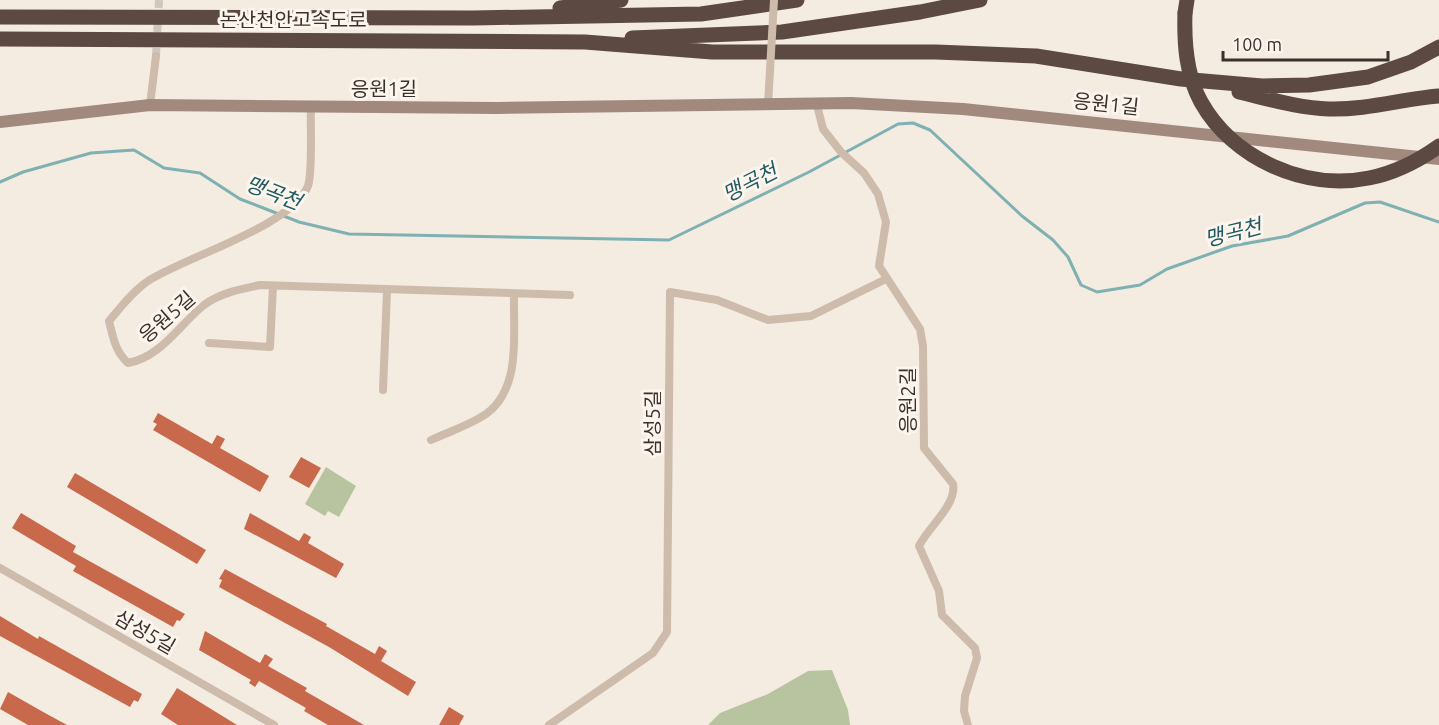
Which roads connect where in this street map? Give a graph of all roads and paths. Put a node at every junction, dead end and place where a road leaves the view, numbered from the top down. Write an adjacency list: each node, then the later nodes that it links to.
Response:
1 (621, 0): 7 (highway)
2 (774, 0): 15 (street, bridge)
3 (797, 0): 7 (highway)
4 (980, 0): 9 (highway)
5 (1186, 7): 19 (highway, bridge)
6 (0, 17): 7 (highway, 논산천안고속도로)
7 (473, 18)
8 (0, 39): 9 (highway, 논산천안고속도로)
9 (585, 42): 12 (highway)
10 (1439, 47): 12 (highway)
11 (156, 56): 14 (street)
12 (1181, 79): 13 (highway)
13 (1439, 96)
14 (150, 105): 17 (street, 응원1길); 18 (street, 응원1길)
15 (768, 105): 16 (street, 응원1길); 17 (street, 응원1길)
16 (817, 105): 20 (street, 응원1길); 21 (street, 응원2길)
17 (311, 108): 22 (street, 응원5길)
18 (0, 122)
19 (1439, 146)
20 (1439, 159)
21 (886, 279): 31 (street, 삼성5길); 32 (street, 응원2길)
22 (273, 286): 23 (street, 응원5길); 26 (street)
23 (387, 291): 24 (street, 응원5길); 27 (street)
24 (514, 295): 25 (street, 응원5길); 28 (street)
25 (570, 295)
26 (209, 343)
27 (383, 390)
28 (431, 440)
29 (0, 568): 30 (street, 삼성5길)
30 (274, 725)
31 (549, 725)
32 (968, 725)

